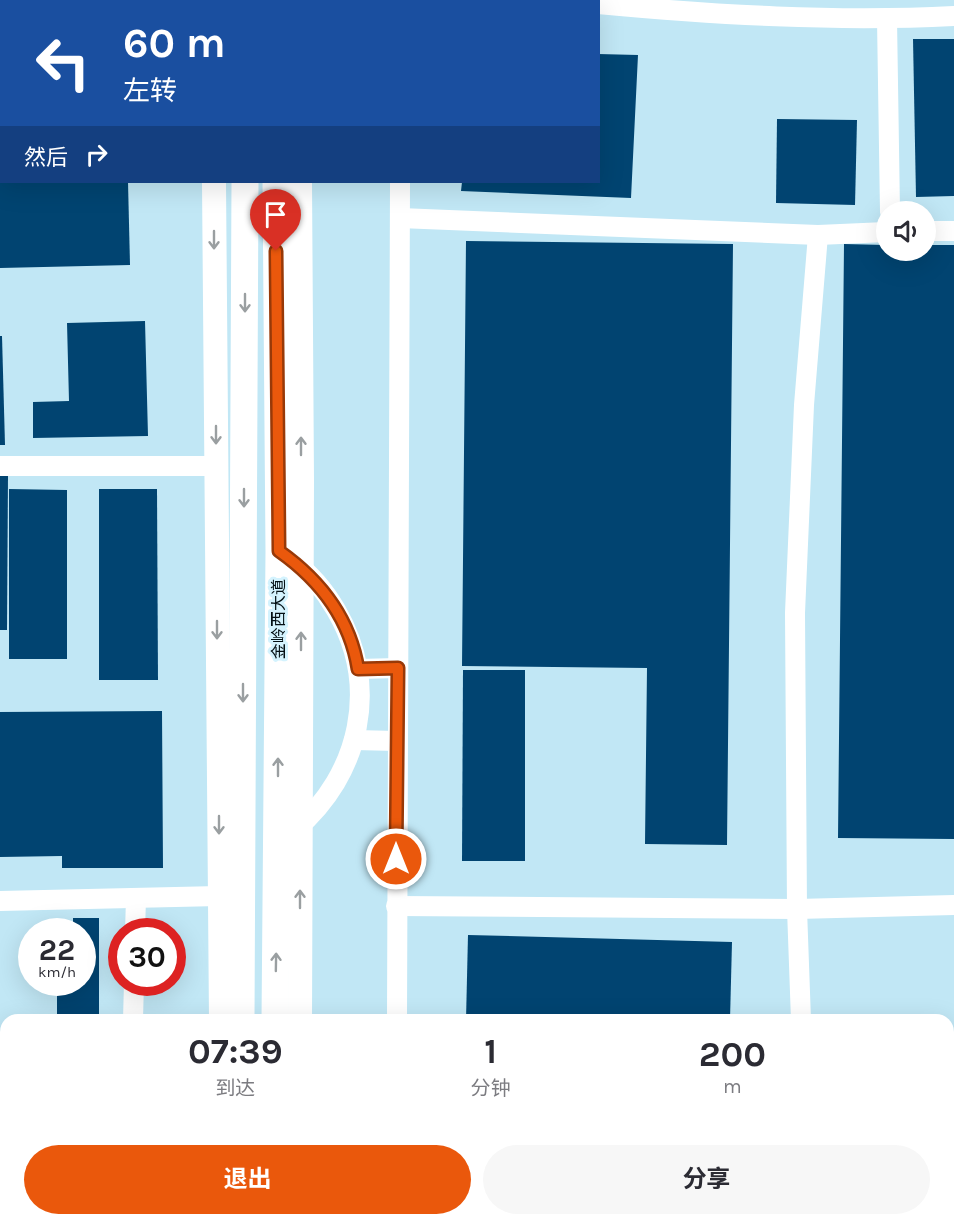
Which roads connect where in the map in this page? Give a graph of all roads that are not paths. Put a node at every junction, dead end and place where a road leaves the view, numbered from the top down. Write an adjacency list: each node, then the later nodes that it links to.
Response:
1 (600, 4): 3 (street)
2 (954, 16): 3 (street)
3 (887, 19): 9 (street)
4 (214, 183): 16 (street, one-way to 16)
5 (245, 183): 35 (main road, one-way to 35)
6 (276, 183): 17 (main road, 金岭西大道)
7 (300, 183): 18 (street, one-way to 7)
8 (400, 183): 10 (street)
9 (890, 201)
10 (399, 218): 14 (street); 19 (street)
11 (936, 231): 12 (street)
12 (954, 231)
13 (876, 232): 14 (street)
14 (818, 235): 30 (street)
15 (0, 466): 16 (street)
16 (216, 466): 25 (street, one-way to 25)
17 (279, 551): 18 (street); 24 (main road, 金岭西大道, one-way to 17)
18 (302, 568): 20 (street); 23 (street, one-way to 18)
19 (398, 668): 20 (street); 22 (street)
20 (358, 669): 21 (street)
21 (354, 740): 22 (street); 23 (street)
22 (397, 741): 29 (street)
23 (300, 825): 24 (street); 37 (street, one-way to 23)
24 (278, 841): 36 (main road, 金岭西大道, one-way to 24)
25 (219, 896): 26 (street); 34 (street)
26 (136, 898): 27 (street); 31 (street)
27 (0, 901)
28 (954, 905): 30 (street)
29 (396, 906): 30 (street); 38 (street)
30 (797, 909): 39 (street)
31 (135, 918)
32 (134, 996): 33 (street)
33 (133, 1014)
34 (221, 1014)
35 (241, 1014)
36 (275, 1014)
37 (300, 1014)
38 (397, 1014)
39 (801, 1014)

